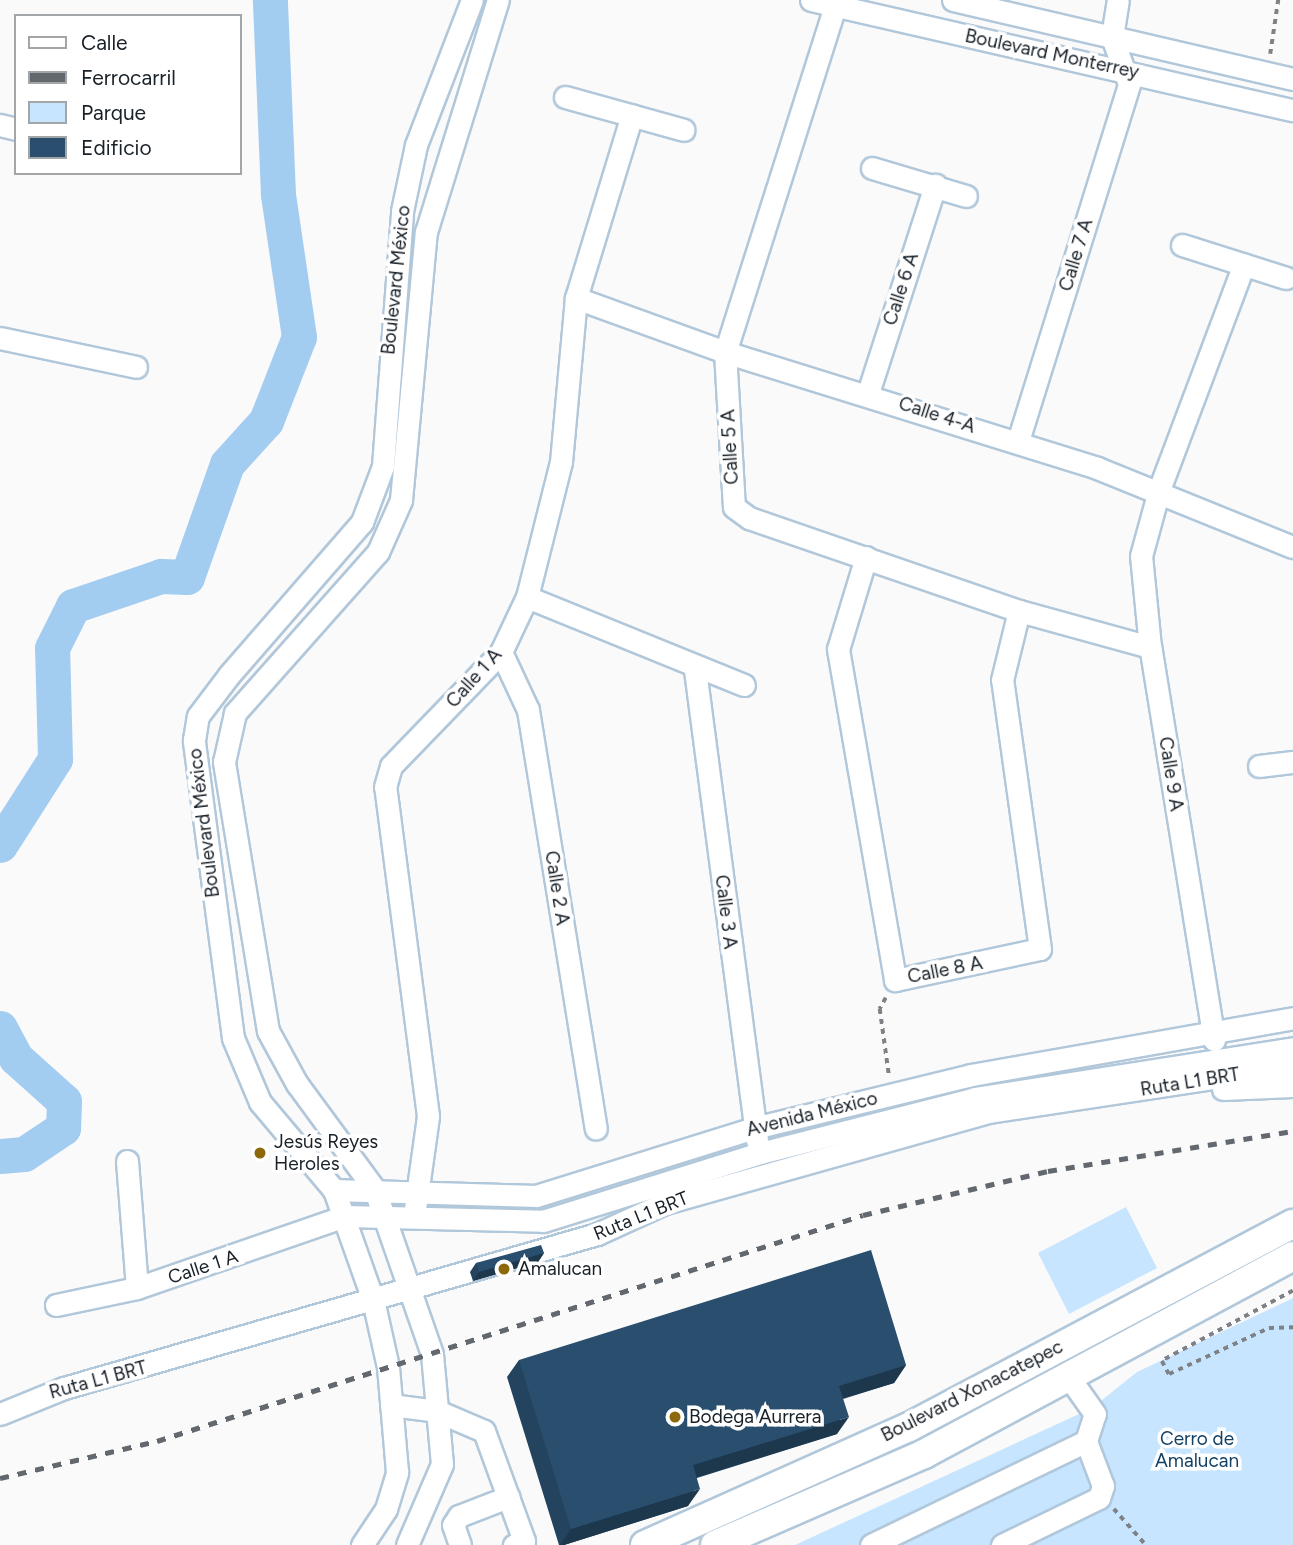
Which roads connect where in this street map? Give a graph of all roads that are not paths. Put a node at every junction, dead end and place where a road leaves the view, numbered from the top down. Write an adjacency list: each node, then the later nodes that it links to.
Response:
1 (472, 0): 47 (street, Boulevard México)
2 (498, 0): 48 (street, Boulevard México)
3 (811, 0): 6 (street, Boulevard Monterrey)
4 (953, 0): 7 (street, Boulevard Monterrey)
5 (1118, 0): 7 (street)
6 (835, 6): 8 (street, Boulevard Monterrey); 22 (street, Calle 5 A)
7 (1112, 37): 8 (street); 9 (street, Boulevard Monterrey)
8 (1124, 69): 11 (street, Boulevard Monterrey); 25 (street, Calle 7 A)
9 (1293, 79)
10 (565, 97): 12 (street)
11 (1293, 110)
12 (632, 116): 13 (street); 20 (street, Calle 1 A)
13 (684, 130)
14 (872, 168): 15 (street)
15 (934, 185): 16 (street); 24 (street, Calle 6 A)
16 (966, 196)
17 (1182, 245): 18 (street)
18 (1244, 264): 19 (street); 26 (street, Calle 9 A)
19 (1286, 278)
20 (576, 298): 22 (street, Calle 4-A); 29 (street, Calle 1 A)
21 (0, 338): 23 (street)
22 (725, 352): 24 (street, Calle 4-A); 28 (street, Calle 5 A)
23 (136, 367)
24 (868, 393): 25 (street, Calle 4-A)
25 (1018, 441): 26 (street, Calle 4-A)
26 (1159, 490): 27 (street, Calle 4-A); 31 (street, Calle 9 A)
27 (1293, 547)
28 (866, 556): 30 (street, Calle 5 A); 30 (street, Calle 8 A)
29 (527, 597): 32 (street, Calle 1 A); 33 (street)
30 (1019, 611): 31 (street, Calle 5 A)
31 (1150, 647): 38 (street, Calle 9 A)
32 (500, 652): 44 (street, Calle 2 A); 49 (street, Calle 1 A)
33 (695, 670): 34 (street); 43 (street, Calle 3 A)
34 (744, 685)
35 (1293, 762): 36 (street)
36 (1259, 766)
37 (1293, 1018): 38 (street, Avenida México)
38 (1212, 1029): 40 (street, Calle 9 A); 43 (street, Avenida México)
39 (1293, 1048): 40 (street, Avenida México)
40 (1216, 1060): 45 (street, Avenida México)
41 (1293, 1066): 56 (street, Ruta L1 BRT)
42 (1293, 1086): 56 (street, Ruta L1 BRT)
43 (754, 1128): 45 (street, Calle 3 A); 49 (street, Avenida México)
44 (596, 1129)
45 (760, 1153): 51 (street, Avenida México)
46 (127, 1161): 55 (street)
47 (334, 1190): 48 (street, Avenida México); 50 (street, Boulevard México)
48 (375, 1190): 49 (street, Avenida México); 52 (street, Boulevard México)
49 (415, 1191): 51 (street, Calle 1 A)
50 (345, 1216): 52 (street, Avenida México); 55 (street, Calle 1 A); 58 (street, Boulevard México)
51 (414, 1216): 52 (street, Avenida México)
52 (387, 1217): 56 (street, Boulevard México)
53 (1293, 1224): 71 (main road, Boulevard Xonacatepec)
54 (1293, 1256): 60 (main road, Boulevard Xonacatepec)
55 (137, 1288): 57 (street, Calle 1 A)
56 (415, 1294): 58 (street, Ruta L1 BRT); 62 (street, Boulevard México)
57 (56, 1305)
58 (374, 1306): 59 (street, Ruta L1 BRT); 61 (street, Boulevard México)
59 (327, 1319): 63 (street, Ruta L1 BRT); 64 (street, Ruta L1 BRT)
60 (1068, 1376): 65 (street); 72 (main road, Boulevard Xonacatepec)
61 (391, 1405): 62 (street); 68 (street, Boulevard México)
62 (437, 1411): 66 (street); 69 (street, Boulevard México)
63 (0, 1414)
64 (0, 1428)
65 (1086, 1441): 73 (street); 74 (street)
66 (508, 1497): 67 (street); 70 (street)
67 (521, 1544)
68 (362, 1545)
69 (407, 1545)
70 (460, 1545)
71 (645, 1545)
72 (715, 1545)
73 (871, 1545)
74 (1002, 1545)

